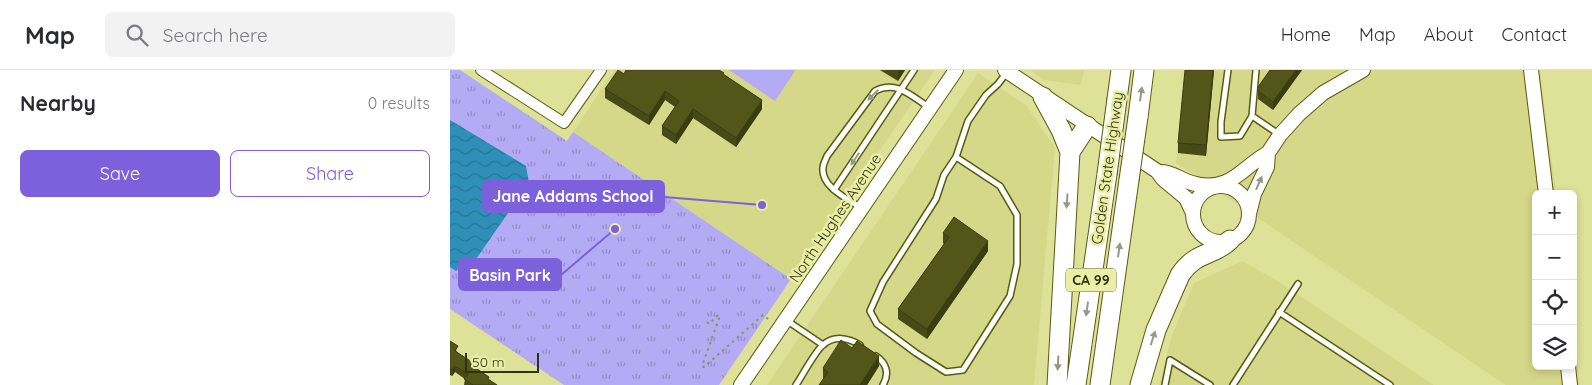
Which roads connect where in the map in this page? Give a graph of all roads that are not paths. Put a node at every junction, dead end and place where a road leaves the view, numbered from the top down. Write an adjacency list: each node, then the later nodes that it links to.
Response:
1 (481, 70): 2 (street)
2 (601, 70)
3 (914, 70): 12 (lane)
4 (956, 70): 14 (street, North Hughes Avenue)
5 (1121, 70): 40 (highway, Golden State Highway / CA 99, one-way to 40, bridge)
6 (1144, 70): 41 (highway, Golden State Highway / CA 99, one-way to 6, bridge)
7 (1228, 70): 15 (lane)
8 (1256, 70): 15 (lane)
9 (1363, 70): 17 (street)
10 (1531, 70): 24 (street)
11 (1006, 71): 13 (street); 20 (lane)
12 (902, 90): 14 (lane); 23 (lane, one-way to 23); 23 (lane, one-way to 23)
13 (1043, 96): 16 (street); 18 (highway)
14 (930, 109): 25 (street, North Hughes Avenue)
15 (1252, 116): 17 (lane)
16 (1088, 126): 18 (highway); 21 (street)
17 (1280, 136): 19 (street)
18 (1070, 152): 39 (highway, one-way to 39)
19 (1268, 153): 22 (street); 27 (street, one-way to 19)
20 (956, 157): 20 (lane)
21 (1157, 171): 22 (street); 26 (street)
22 (1214, 186): 26 (street); 27 (street)
23 (834, 190): 25 (lane)
24 (1546, 190)
25 (862, 208): 31 (street, North Hughes Avenue)
26 (1193, 213): 28 (street)
27 (1249, 214): 28 (street)
28 (1230, 240): 42 (highway, one-way to 28)
29 (1298, 284): 30 (lane)
30 (1279, 312): 45 (lane); 46 (lane)
31 (786, 320): 32 (lane); 36 (street, North Hughes Avenue)
32 (823, 344): 33 (lane); 37 (lane)
33 (865, 349)
34 (873, 354): 38 (lane)
35 (1568, 370): 47 (street)
36 (741, 385)
37 (796, 385)
38 (883, 385)
39 (1057, 385)
40 (1076, 385)
41 (1100, 385)
42 (1140, 385)
43 (1165, 385): 44 (lane)
44 (1210, 385)
45 (1233, 385)
46 (1390, 385)
47 (1570, 385)

